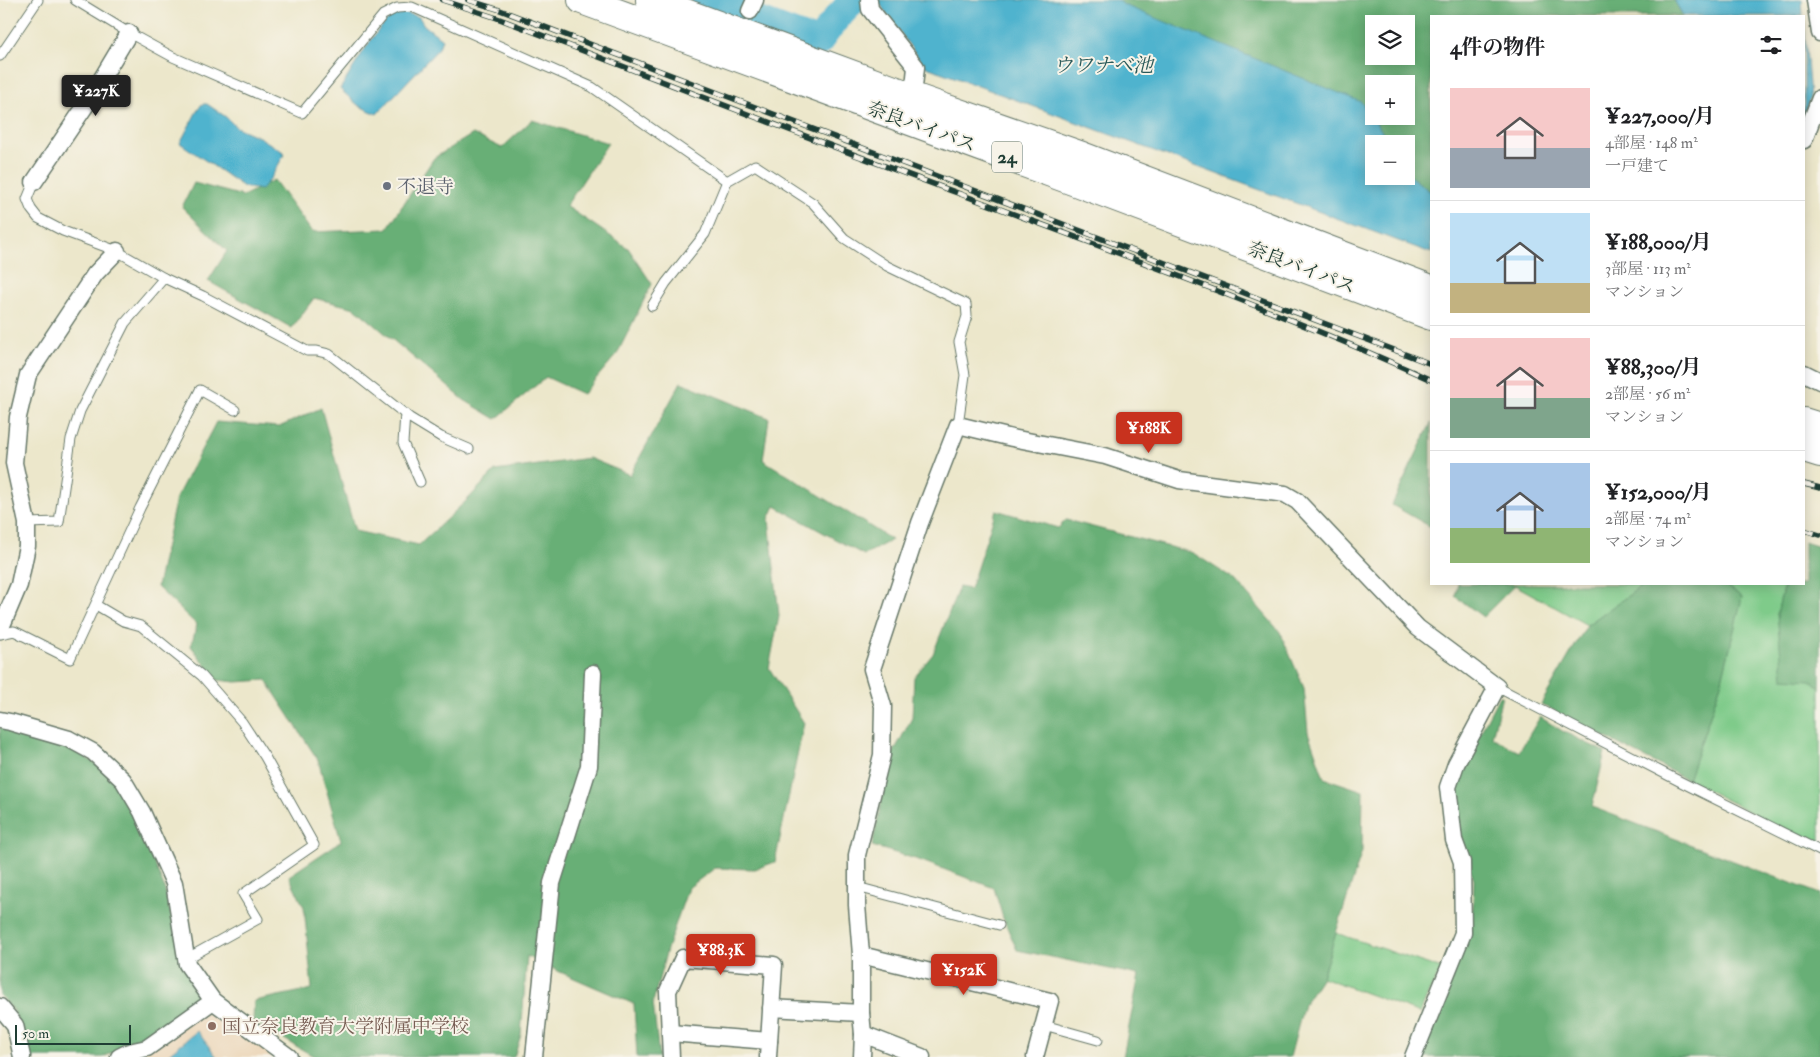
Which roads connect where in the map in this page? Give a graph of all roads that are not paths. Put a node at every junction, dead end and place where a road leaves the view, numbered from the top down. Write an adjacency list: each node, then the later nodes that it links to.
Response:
1 (38, 0): 9 (lane)
2 (75, 0): 7 (lane)
3 (582, 0): 19 (highway, 奈良バイパス / 24)
4 (650, 0): 10 (highway, 奈良バイパス / 24)
5 (869, 0): 10 (street)
6 (1815, 0): 8 (street)
7 (129, 33): 13 (lane); 14 (street)
8 (1820, 33)
9 (0, 56)
10 (913, 96): 17 (highway, 奈良バイパス / 24)
11 (1820, 98): 12 (street)
12 (1805, 137)
13 (727, 181): 18 (lane); 25 (lane)
14 (34, 182): 15 (lane)
15 (116, 251): 16 (lane); 31 (street)
16 (164, 278): 23 (lane); 31 (lane)
17 (1430, 289)
18 (652, 306)
19 (1430, 316)
20 (1805, 374): 21 (street)
21 (1820, 381)
22 (235, 410): 32 (lane)
23 (405, 414): 28 (lane); 30 (lane)
24 (1805, 422): 26 (highway)
25 (958, 425): 36 (street); 39 (street)
26 (1820, 427)
27 (1805, 448): 29 (highway)
28 (469, 450)
29 (1820, 453)
30 (420, 482)
31 (27, 524): 33 (street)
32 (96, 605): 34 (lane); 42 (lane)
33 (0, 630)
34 (0, 634)
35 (593, 673): 55 (street)
36 (1497, 687): 38 (lane); 60 (street)
37 (0, 720): 42 (street)
38 (1820, 851)
39 (857, 887): 40 (lane); 41 (street)
40 (999, 925)
41 (861, 955): 46 (street); 47 (street)
42 (186, 959): 43 (street)
43 (213, 1001): 53 (street); 54 (street)
44 (0, 1007): 52 (street)
45 (771, 1008): 46 (street); 48 (street); 51 (street)
46 (861, 1013): 49 (street)
47 (1044, 1025): 50 (lane); 59 (street)
48 (670, 1033): 51 (street); 56 (street)
49 (863, 1034): 57 (street); 58 (street)
50 (1098, 1040)
51 (768, 1049)
52 (22, 1057)
53 (119, 1057)
54 (290, 1057)
55 (534, 1057)
56 (671, 1057)
57 (862, 1057)
58 (922, 1057)
59 (1035, 1057)
60 (1412, 1057)

